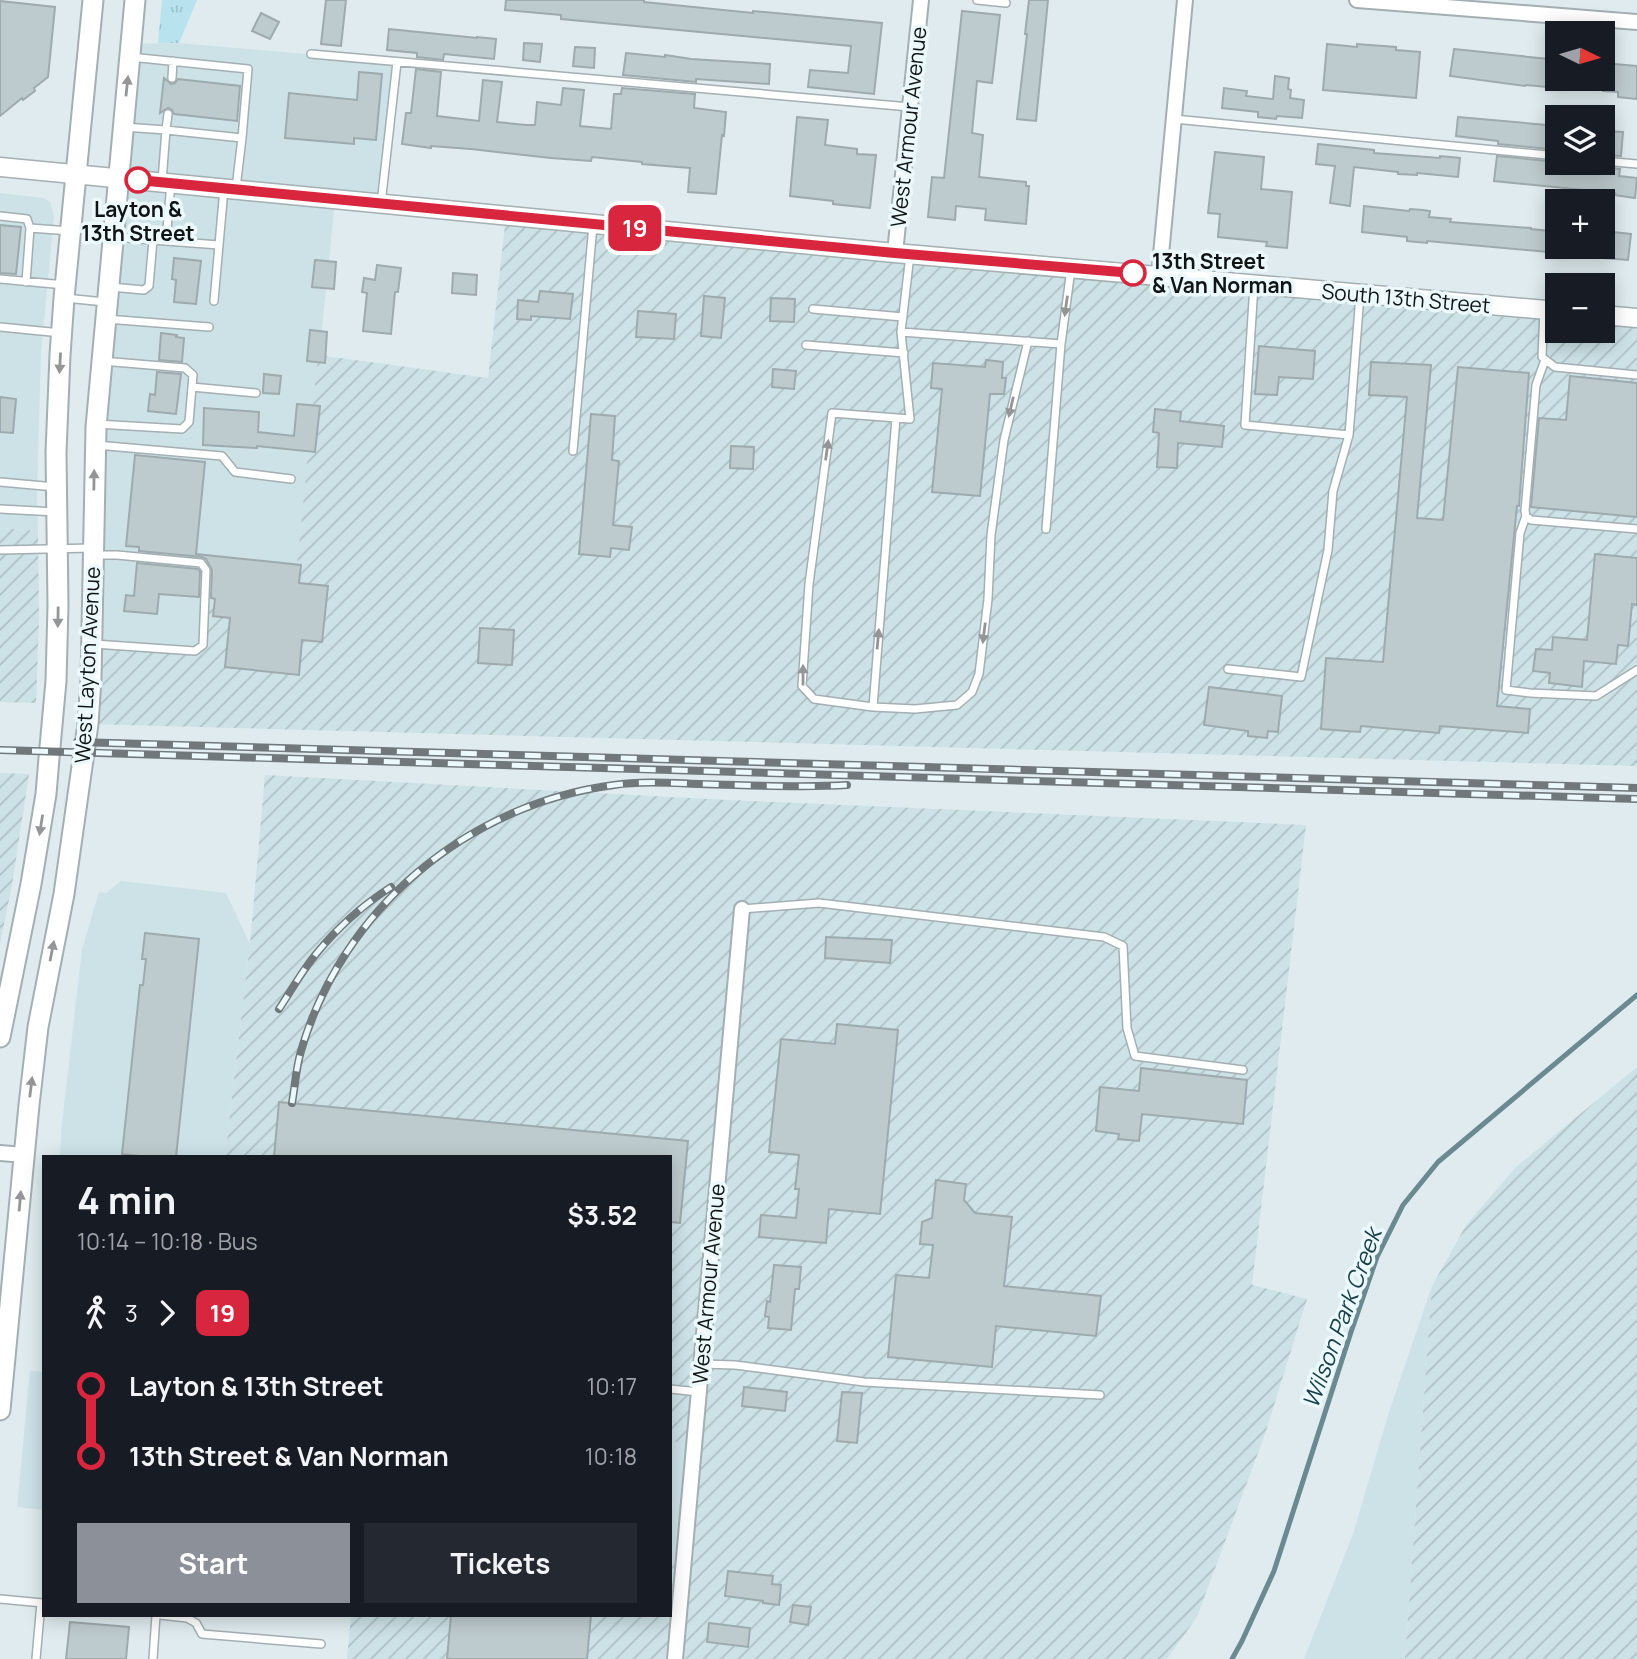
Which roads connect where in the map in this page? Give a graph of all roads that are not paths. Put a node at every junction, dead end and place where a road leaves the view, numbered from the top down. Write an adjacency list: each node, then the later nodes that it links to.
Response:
1 (93, 0): 24 (main road, West Layton Avenue)
2 (135, 0): 10 (main road, West Layton Avenue)
3 (921, 0): 14 (street, West Armour Avenue)
4 (977, 0): 7 (lane)
5 (1185, 0): 16 (street)
6 (1357, 0): 8 (street)
7 (1006, 3)
8 (1637, 22)
9 (311, 54): 12 (lane)
10 (130, 58): 11 (lane); 17 (main road, West Layton Avenue, one-way to 10)
11 (173, 61): 13 (lane); 19 (lane)
12 (397, 62): 14 (lane); 28 (lane)
13 (172, 79)
14 (910, 107): 37 (street, West Armour Avenue)
15 (168, 114): 18 (lane)
16 (1174, 119): 20 (lane); 39 (street)
17 (123, 127): 18 (lane); 25 (main road, West Layton Avenue)
18 (166, 130): 19 (lane); 26 (lane)
19 (242, 138): 27 (lane)
20 (1545, 155)
21 (1615, 162): 22 (lane)
22 (1637, 164)
23 (0, 167): 24 (street, South 13th Street)
24 (76, 173): 25 (street, South 13th Street); 32 (main road, West Layton Avenue)
25 (118, 178): 26 (street, South 13th Street); 33 (main road, West Layton Avenue)
26 (167, 183): 27 (street, South 13th Street); 35 (lane)
27 (230, 189): 28 (street, South 13th Street); 36 (lane)
28 (380, 204): 30 (street, South 13th Street)
29 (0, 216): 31 (lane)
30 (593, 224): 37 (street, South 13th Street); 70 (lane)
31 (30, 228): 32 (lane); 41 (lane)
32 (71, 232): 43 (main road, West Layton Avenue)
33 (113, 237): 34 (lane); 46 (main road, West Layton Avenue)
34 (153, 240): 35 (lane); 46 (lane)
35 (166, 241): 36 (lane)
36 (219, 245): 45 (lane)
37 (903, 254): 38 (street, South 13th Street); 50 (lane)
38 (1071, 268): 39 (street, South 13th Street); 58 (lane, one-way to 58)
39 (1159, 276): 42 (street, South 13th Street)
40 (0, 279): 41 (lane)
41 (26, 282): 43 (lane)
42 (1254, 284): 44 (street, South 13th Street); 68 (lane)
43 (65, 292): 46 (lane); 55 (main road, West Layton Avenue)
44 (1360, 293): 48 (street, South 13th Street); 68 (lane)
45 (214, 301)
46 (107, 303): 53 (lane); 61 (main road, West Layton Avenue)
47 (813, 309): 50 (lane)
48 (1545, 310)
49 (1615, 316): 51 (street)
50 (903, 317): 54 (lane)
51 (1637, 318)
52 (0, 327): 55 (lane)
53 (209, 327)
54 (901, 331): 56 (lane); 60 (lane)
55 (62, 333): 73 (main road, West Layton Avenue, one-way to 73)
56 (1028, 341): 58 (lane); 85 (lane, one-way to 85)
57 (1545, 342): 62 (lane)
58 (1061, 344): 77 (lane)
59 (806, 345): 60 (lane)
60 (904, 353): 66 (lane)
61 (102, 360): 64 (lane); 67 (main road, West Layton Avenue)
62 (1545, 360): 63 (lane); 76 (lane)
63 (1637, 375)
64 (192, 387): 65 (lane); 67 (lane)
65 (256, 393)
66 (896, 418): 85 (lane, one-way to 66); 85 (lane, one-way to 66)
67 (96, 424): 69 (main road, West Layton Avenue)
68 (1349, 435): 83 (lane)
69 (95, 444): 71 (lane); 81 (main road, West Layton Avenue, one-way to 69)
70 (572, 452)
71 (291, 479)
72 (0, 482): 73 (lane)
73 (56, 488): 75 (main road, West Layton Avenue)
74 (0, 509): 75 (lane)
75 (56, 512): 79 (main road, West Layton Avenue)
76 (1526, 516): 78 (lane); 84 (lane)
77 (1046, 529)
78 (1637, 529)
79 (57, 548): 80 (lane); 81 (lane); 87 (main road, West Layton Avenue, one-way to 87)
80 (0, 550)
81 (93, 551): 82 (main road, West Layton Avenue); 82 (lane)
82 (92, 643): 90 (main road, West Layton Avenue, one-way to 82)
83 (1228, 669)
84 (1637, 670)
85 (873, 707)
86 (742, 909): 88 (lane); 91 (street, West Armour Avenue)
87 (0, 1037)
88 (1243, 1070)
89 (0, 1153): 90 (street)
90 (24, 1155): 95 (main road, West Layton Avenue, one-way to 90)
91 (701, 1364): 93 (street, West Armour Avenue); 94 (lane)
92 (672, 1389): 93 (lane)
93 (699, 1392): 104 (street, West Armour Avenue)
94 (1100, 1395)
95 (0, 1410)
96 (0, 1599): 97 (lane)
97 (42, 1603)
98 (42, 1612): 102 (lane)
99 (158, 1617): 103 (lane)
100 (177, 1617): 101 (lane)
101 (321, 1644)
102 (37, 1659)
103 (153, 1659)
104 (675, 1659)

